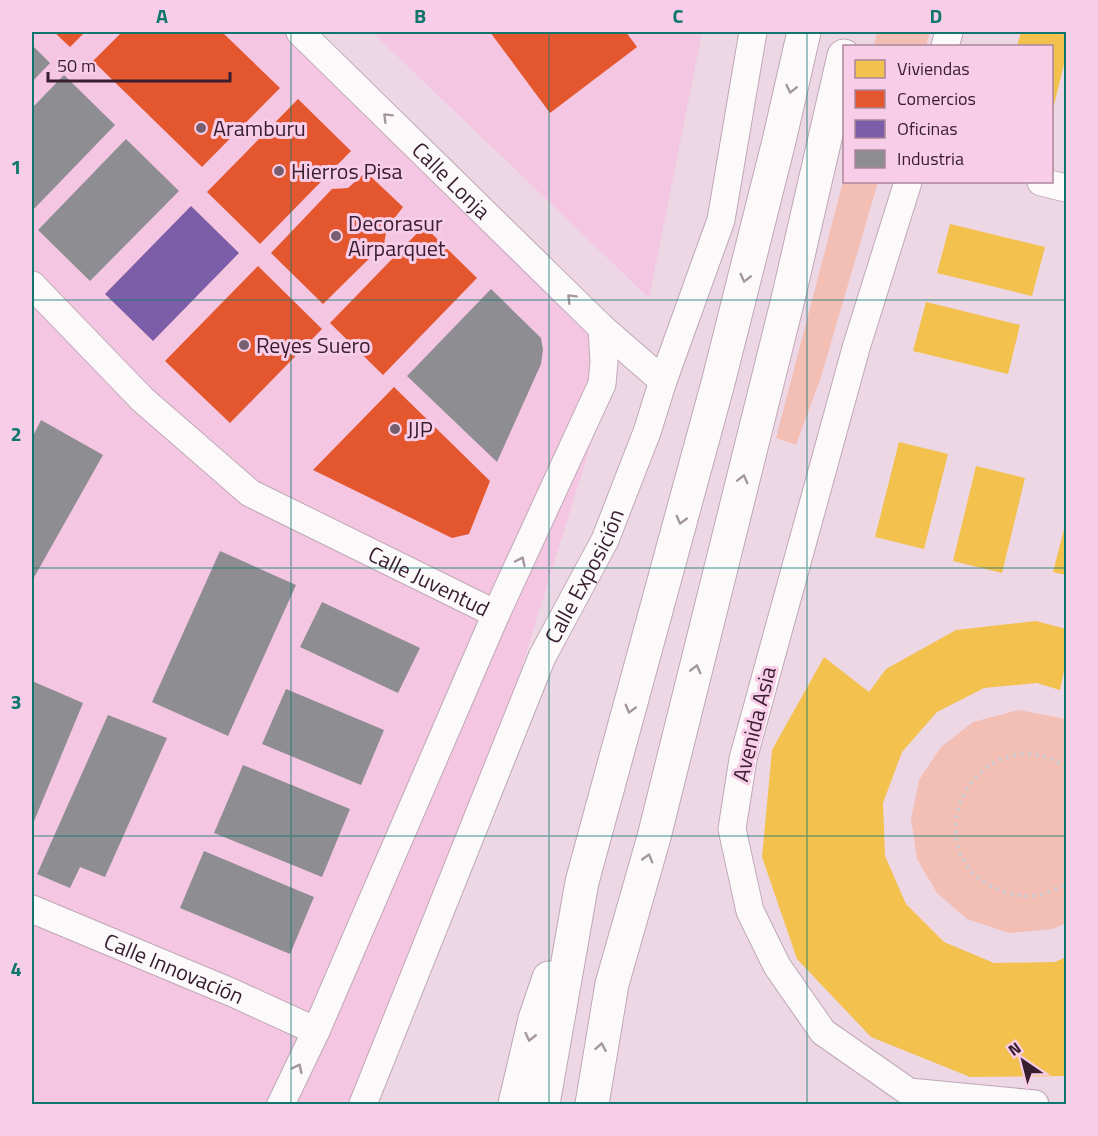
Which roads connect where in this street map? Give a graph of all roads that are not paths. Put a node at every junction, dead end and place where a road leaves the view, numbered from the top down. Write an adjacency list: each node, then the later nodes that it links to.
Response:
1 (300, 32): 9 (street, Calle Lonja, one-way to 1)
2 (753, 32): 10 (street, Calle Exposición)
3 (804, 32): 13 (main road, one-way to 13)
4 (843, 61): 16 (main road, one-way to 4)
5 (908, 183): 17 (street, Avenida Asia)
6 (1045, 183): 7 (street)
7 (1066, 188)
8 (32, 285): 12 (street, Calle Juventud)
9 (602, 328): 10 (street, Calle Lonja); 11 (street)
10 (654, 373): 11 (street); 19 (street, Calle Exposición)
11 (602, 384): 12 (street, one-way to 11)
12 (496, 614): 15 (street, Calle Juventud)
13 (582, 882): 20 (main road, one-way to 20); 21 (main road)
14 (32, 909): 15 (street, Calle Innovación)
15 (316, 1031): 18 (street, Calle Juventud, one-way to 15)
16 (593, 1098)
17 (908, 1098): 22 (street, Avenida Asia)
18 (281, 1104)
19 (363, 1104)
20 (515, 1104)
21 (543, 1104)
22 (1035, 1104)

